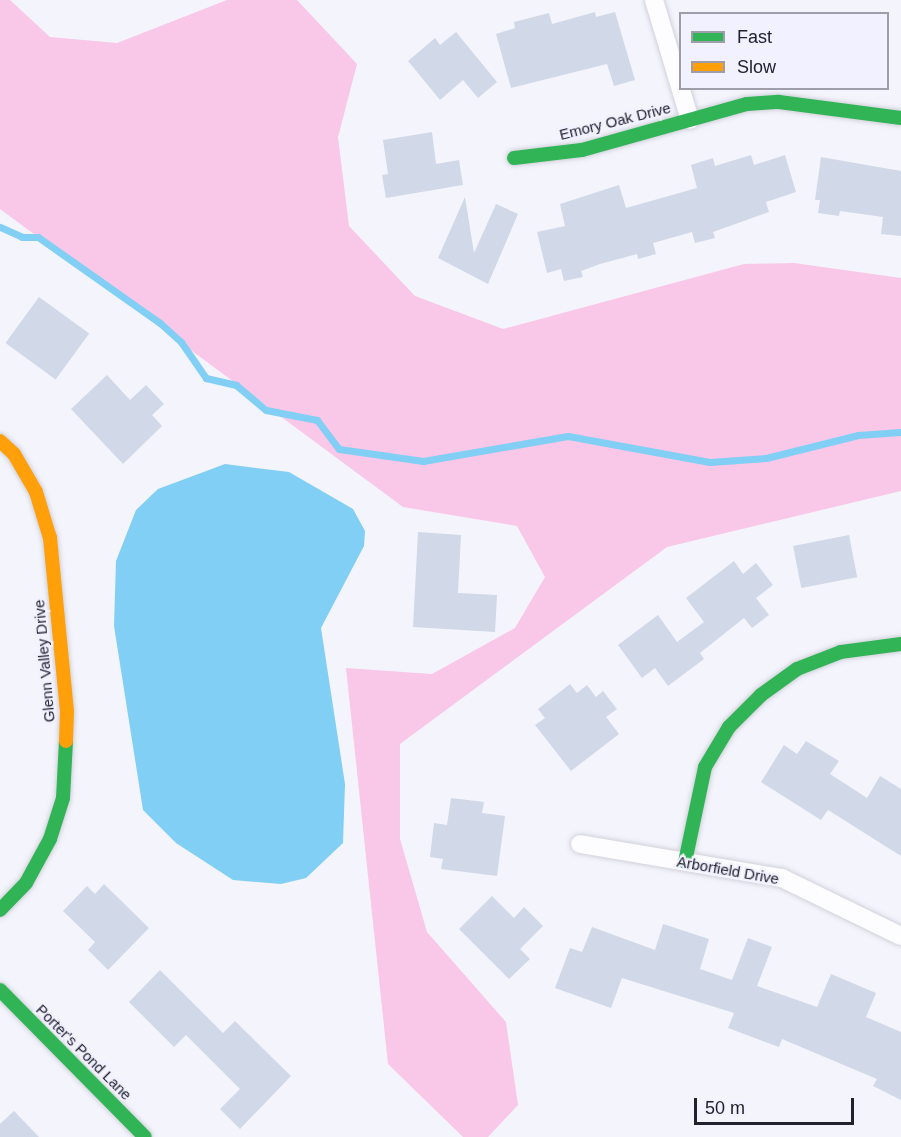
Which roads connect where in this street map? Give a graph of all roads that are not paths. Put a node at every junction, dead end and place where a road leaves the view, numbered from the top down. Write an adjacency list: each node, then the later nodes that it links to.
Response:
1 (654, 0): 2 (street)
2 (679, 83)
3 (681, 90): 5 (street)
4 (901, 118): 5 (street, Emory Oak Drive)
5 (690, 120): 6 (street, Emory Oak Drive)
6 (514, 158)
7 (0, 441): 11 (street, Glenn Valley Drive)
8 (901, 644): 10 (street)
9 (580, 844): 10 (street, Arborfield Drive)
10 (685, 862): 12 (street, Arborfield Drive)
11 (0, 910)
12 (901, 936)
13 (0, 990): 14 (street, Porter's Pond Lane)
14 (145, 1137)

